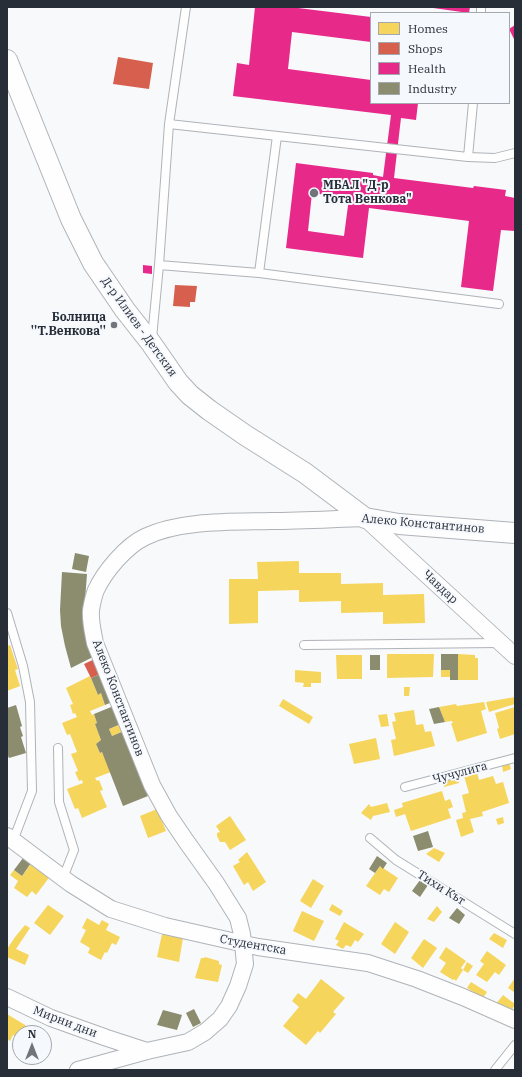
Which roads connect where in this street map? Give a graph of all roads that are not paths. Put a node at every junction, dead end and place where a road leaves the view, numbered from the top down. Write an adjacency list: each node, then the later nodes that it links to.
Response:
1 (186, 7): 4 (lane)
2 (7, 60): 11 (street, Д-р Илиев - Детския)
3 (473, 104): 7 (lane)
4 (169, 124): 5 (lane); 8 (lane)
5 (277, 136): 7 (lane); 9 (lane)
6 (515, 153): 7 (lane)
7 (468, 157)
8 (159, 265): 9 (lane); 11 (lane)
9 (259, 273): 10 (lane)
10 (499, 304)
11 (151, 343): 12 (street, Д-р Илиев - Детския)
12 (365, 518): 13 (street, Алеко Константинов); 15 (street, Чавдар); 25 (street, Алеко Константинов)
13 (515, 533)
14 (7, 613): 22 (lane)
15 (501, 643): 16 (lane); 17 (street, Чавдар)
16 (304, 645)
17 (515, 656)
18 (58, 748): 23 (lane)
19 (515, 758): 20 (lane, Чучулига)
20 (405, 787)
21 (370, 838): 24 (lane, Тихи Кът)
22 (10, 839): 23 (street, Студентска)
23 (63, 878): 25 (street, Студентска)
24 (515, 934)
25 (243, 944): 27 (street, Студентска); 29 (street, Алеко Константинов)
26 (7, 997): 29 (street, Мирни дни)
27 (515, 1020)
28 (515, 1045): 31 (lane)
29 (147, 1051): 30 (street, Алеко Константинов)
30 (78, 1070)
31 (495, 1070)

